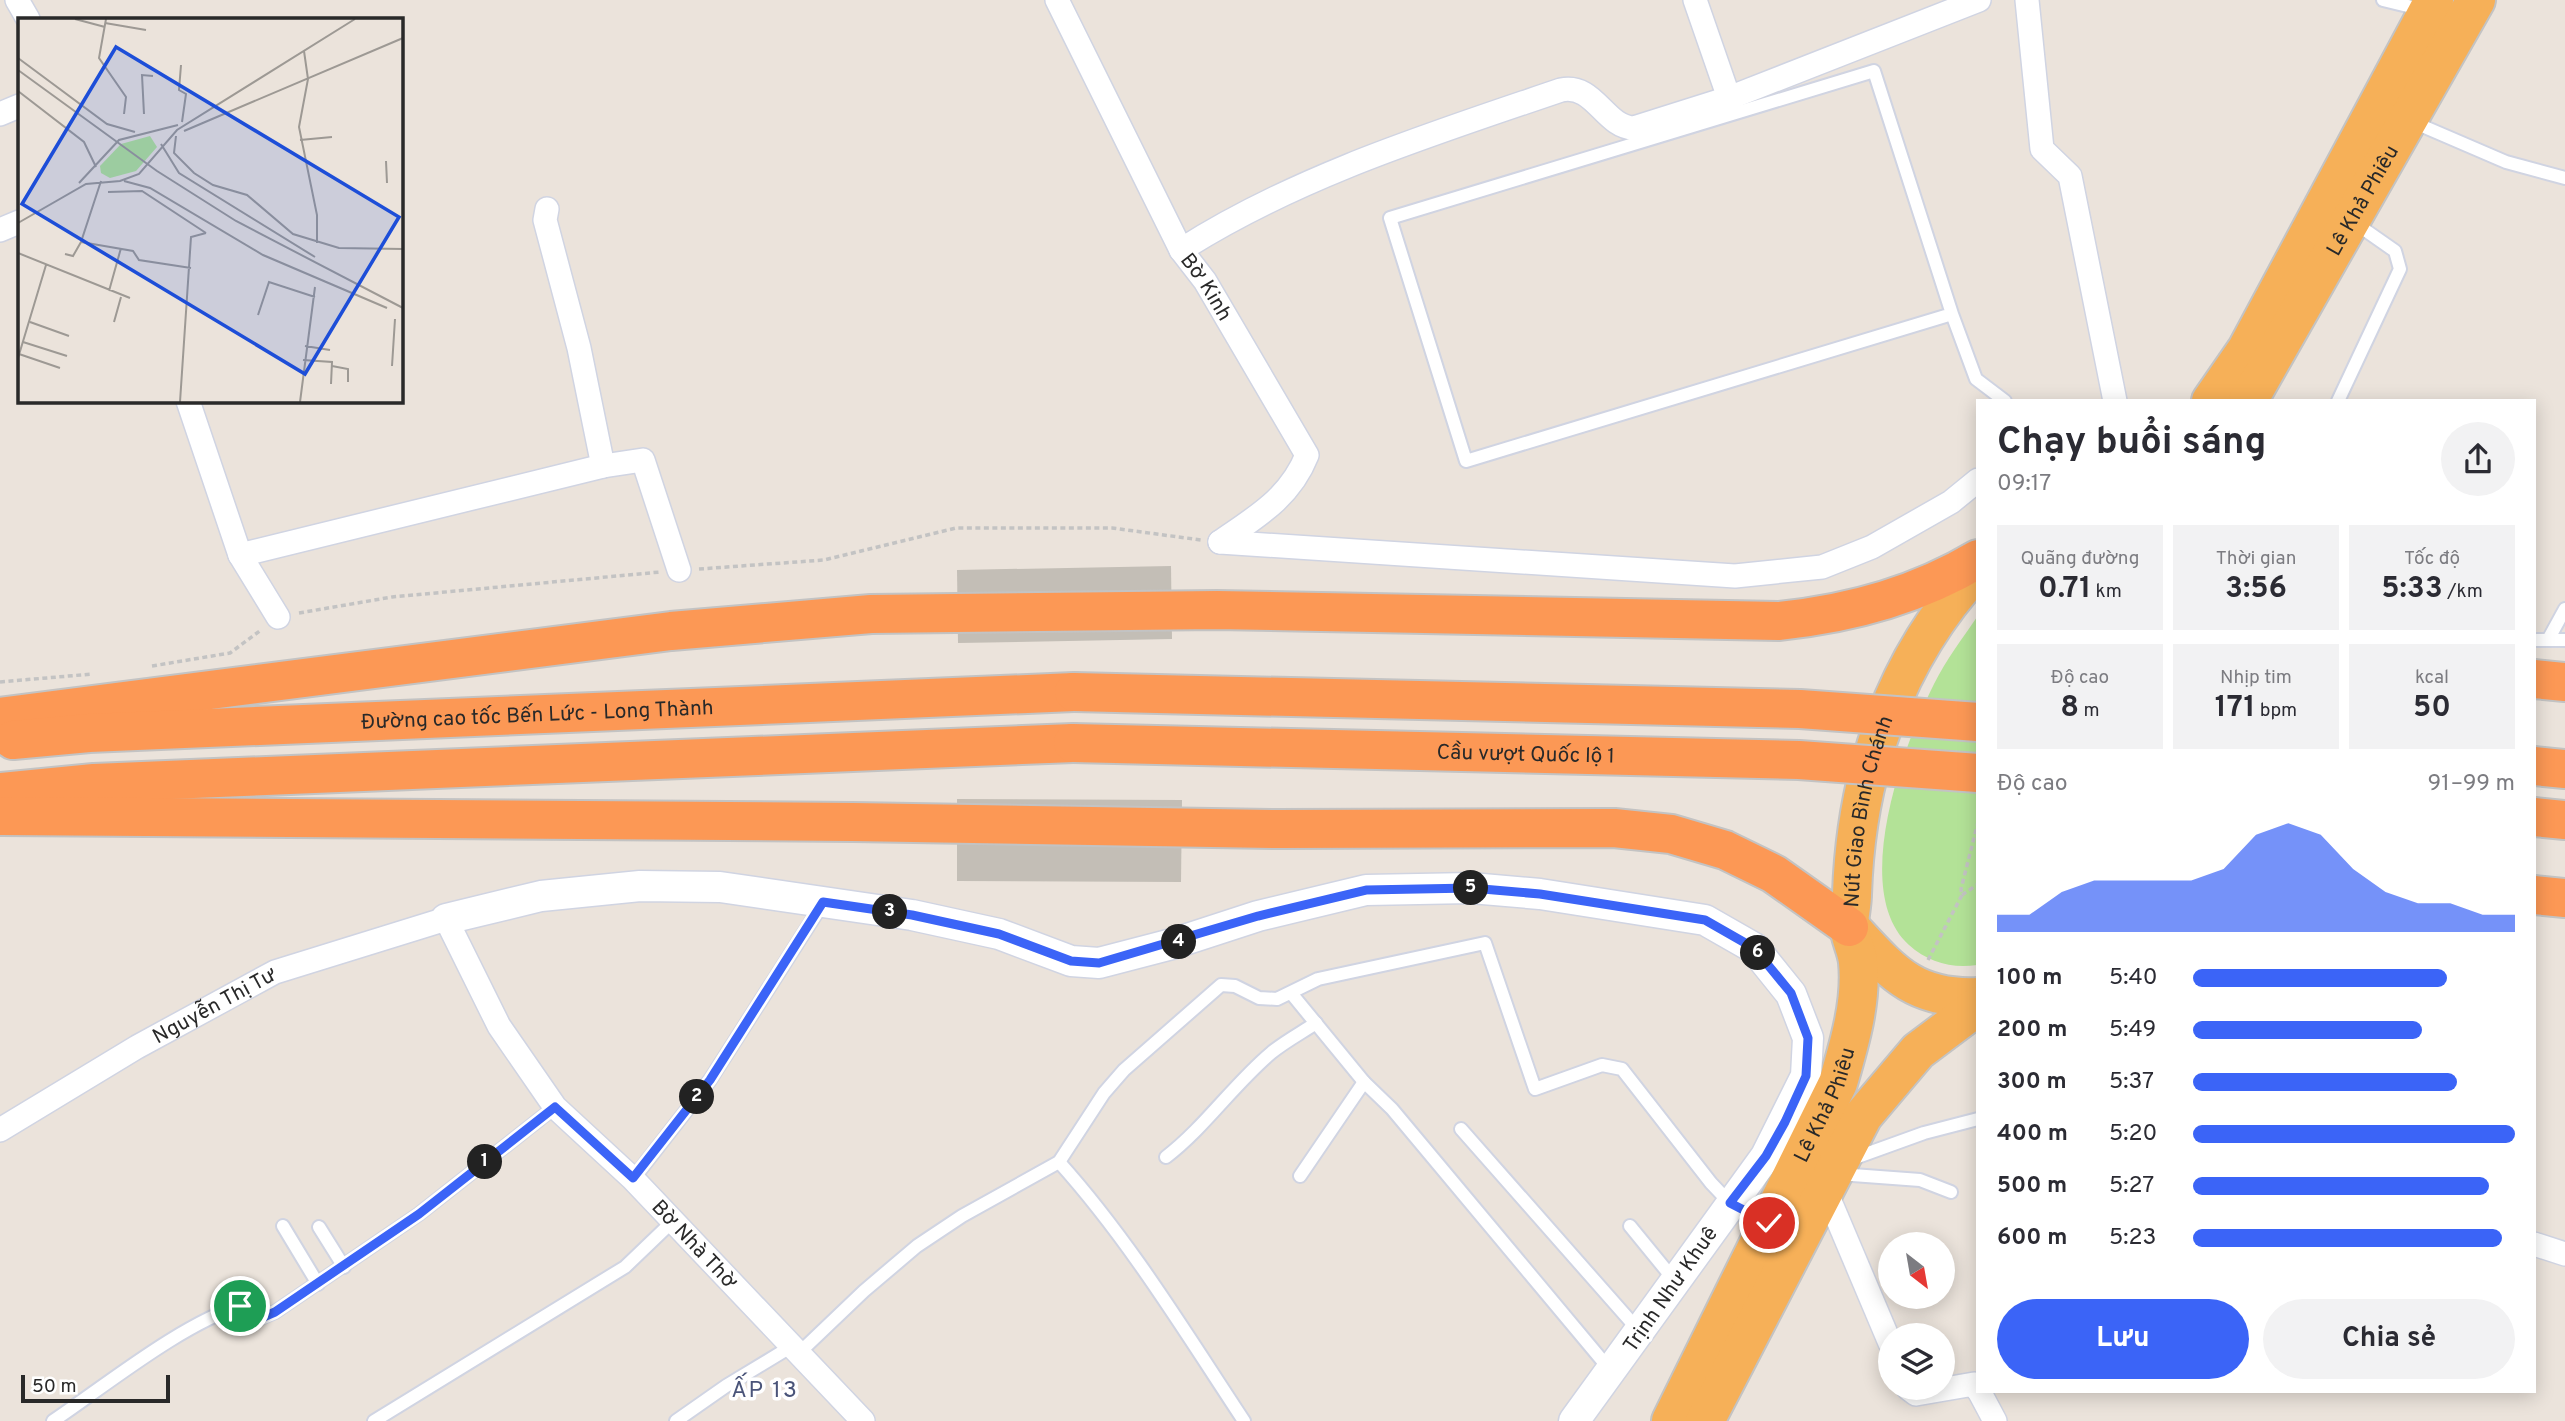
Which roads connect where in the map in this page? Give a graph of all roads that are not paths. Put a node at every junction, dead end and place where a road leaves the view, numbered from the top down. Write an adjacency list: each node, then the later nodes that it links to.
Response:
1 (17, 0): 9 (street)
2 (1057, 0): 19 (street, Bờ Kinh)
3 (1695, 0): 10 (street)
4 (1979, 0): 10 (street)
5 (2027, 0): 22 (street)
6 (2383, 0): 8 (lane)
7 (2476, 0): 13 (highway, Lê Khả Phiêu)
8 (2431, 5): 23 (highway, Lê Khả Phiêu)
9 (27, 18)
10 (1728, 98): 19 (street)
11 (18, 106): 12 (street)
12 (0, 114)
13 (2406, 119): 14 (lane); 16 (highway, Lê Khả Phiêu)
14 (2565, 178)
15 (547, 209): 27 (street)
16 (2350, 220): 24 (highway, Lê Khả Phiêu); 25 (lane)
17 (18, 222): 18 (street)
18 (0, 230)
19 (1181, 250): 28 (street, Bờ Kinh)
20 (1952, 314): 20 (lane); 21 (lane)
21 (2003, 399)
22 (2115, 399)
23 (2212, 399)
24 (2250, 399)
25 (2340, 399)
26 (188, 402): 29 (street)
27 (603, 466): 29 (street); 31 (street)
28 (1976, 482)
29 (240, 555): 34 (street)
30 (1976, 560): 40 (highway)
31 (679, 570)
32 (1976, 572): 54 (highway, Nút Giao Bình Chánh)
33 (2565, 609): 36 (lane)
34 (278, 617)
35 (2536, 640): 36 (lane)
36 (2548, 640): 37 (lane)
37 (2565, 640)
38 (2536, 679): 39 (highway)
39 (2565, 682)
40 (0, 717)
41 (1976, 722): 42 (highway, Đường cao tốc Bến Lức - Long Thành, bridge)
42 (0, 741)
43 (2536, 766): 44 (highway)
44 (2565, 769)
45 (1976, 773): 46 (highway, Cầu vượt Quốc lộ 1, bridge)
46 (0, 792)
47 (0, 816): 54 (highway)
48 (2536, 817): 49 (highway)
49 (2565, 820)
50 (2536, 895): 51 (highway)
51 (2565, 898)
52 (823, 902): 53 (street, Trịnh Như Khuê); 66 (street, Trịnh Như Khuê); 68 (lane)
53 (446, 919): 60 (street, Bờ Nhà Thờ); 63 (street, Nguyễn Thị Tư)
54 (1849, 927): 56 (highway, Nút Giao Bình Chánh); 66 (highway, Lê Khả Phiêu)
55 (1292, 993): 58 (lane); 65 (lane); 70 (lane)
56 (1976, 997)
57 (1976, 1007): 66 (highway, Lê Khả Phiêu)
58 (1316, 1023): 59 (lane); 64 (lane)
59 (1364, 1083): 67 (lane); 84 (lane)
60 (555, 1107): 68 (street, Bờ Nhà Thờ); 78 (lane)
61 (1976, 1120): 66 (lane)
62 (1461, 1129): 82 (lane)
63 (0, 1130)
64 (1166, 1157)
65 (1059, 1162): 83 (lane); 92 (lane)
66 (1810, 1171): 69 (lane); 70 (street, Trịnh Như Khuê); 72 (highway, Lê Khả Phiêu); 81 (street); 95 (highway, Lê Khả Phiêu)
67 (1300, 1177)
68 (633, 1178): 71 (street, Bờ Nhà Thờ)
69 (1951, 1192)
70 (1730, 1203): 72 (street); 79 (street, Trịnh Như Khuê)
71 (673, 1221): 83 (street, Bờ Nhà Thờ); 89 (lane)
72 (1769, 1223): 94 (highway, Lê Khả Phiêu)
73 (283, 1226): 80 (lane)
74 (1630, 1226): 79 (lane)
75 (319, 1227): 78 (lane)
76 (2536, 1245): 77 (street)
77 (2565, 1254)
78 (344, 1267): 80 (lane)
79 (1676, 1281): 82 (street, Trịnh Như Khuê)
80 (317, 1284): 88 (lane)
81 (1881, 1323)
82 (1640, 1332): 84 (street, Trịnh Như Khuê)
83 (795, 1350): 90 (lane); 91 (street, Bờ Nhà Thờ)
84 (1611, 1372): 93 (street, Trịnh Như Khuê)
85 (1955, 1386): 86 (street)
86 (1976, 1387)
87 (1980, 1393): 96 (street)
88 (53, 1421)
89 (374, 1421)
90 (676, 1421)
91 (863, 1421)
92 (1244, 1421)
93 (1574, 1421)
94 (1671, 1421)
95 (1705, 1421)
96 (1995, 1421)

